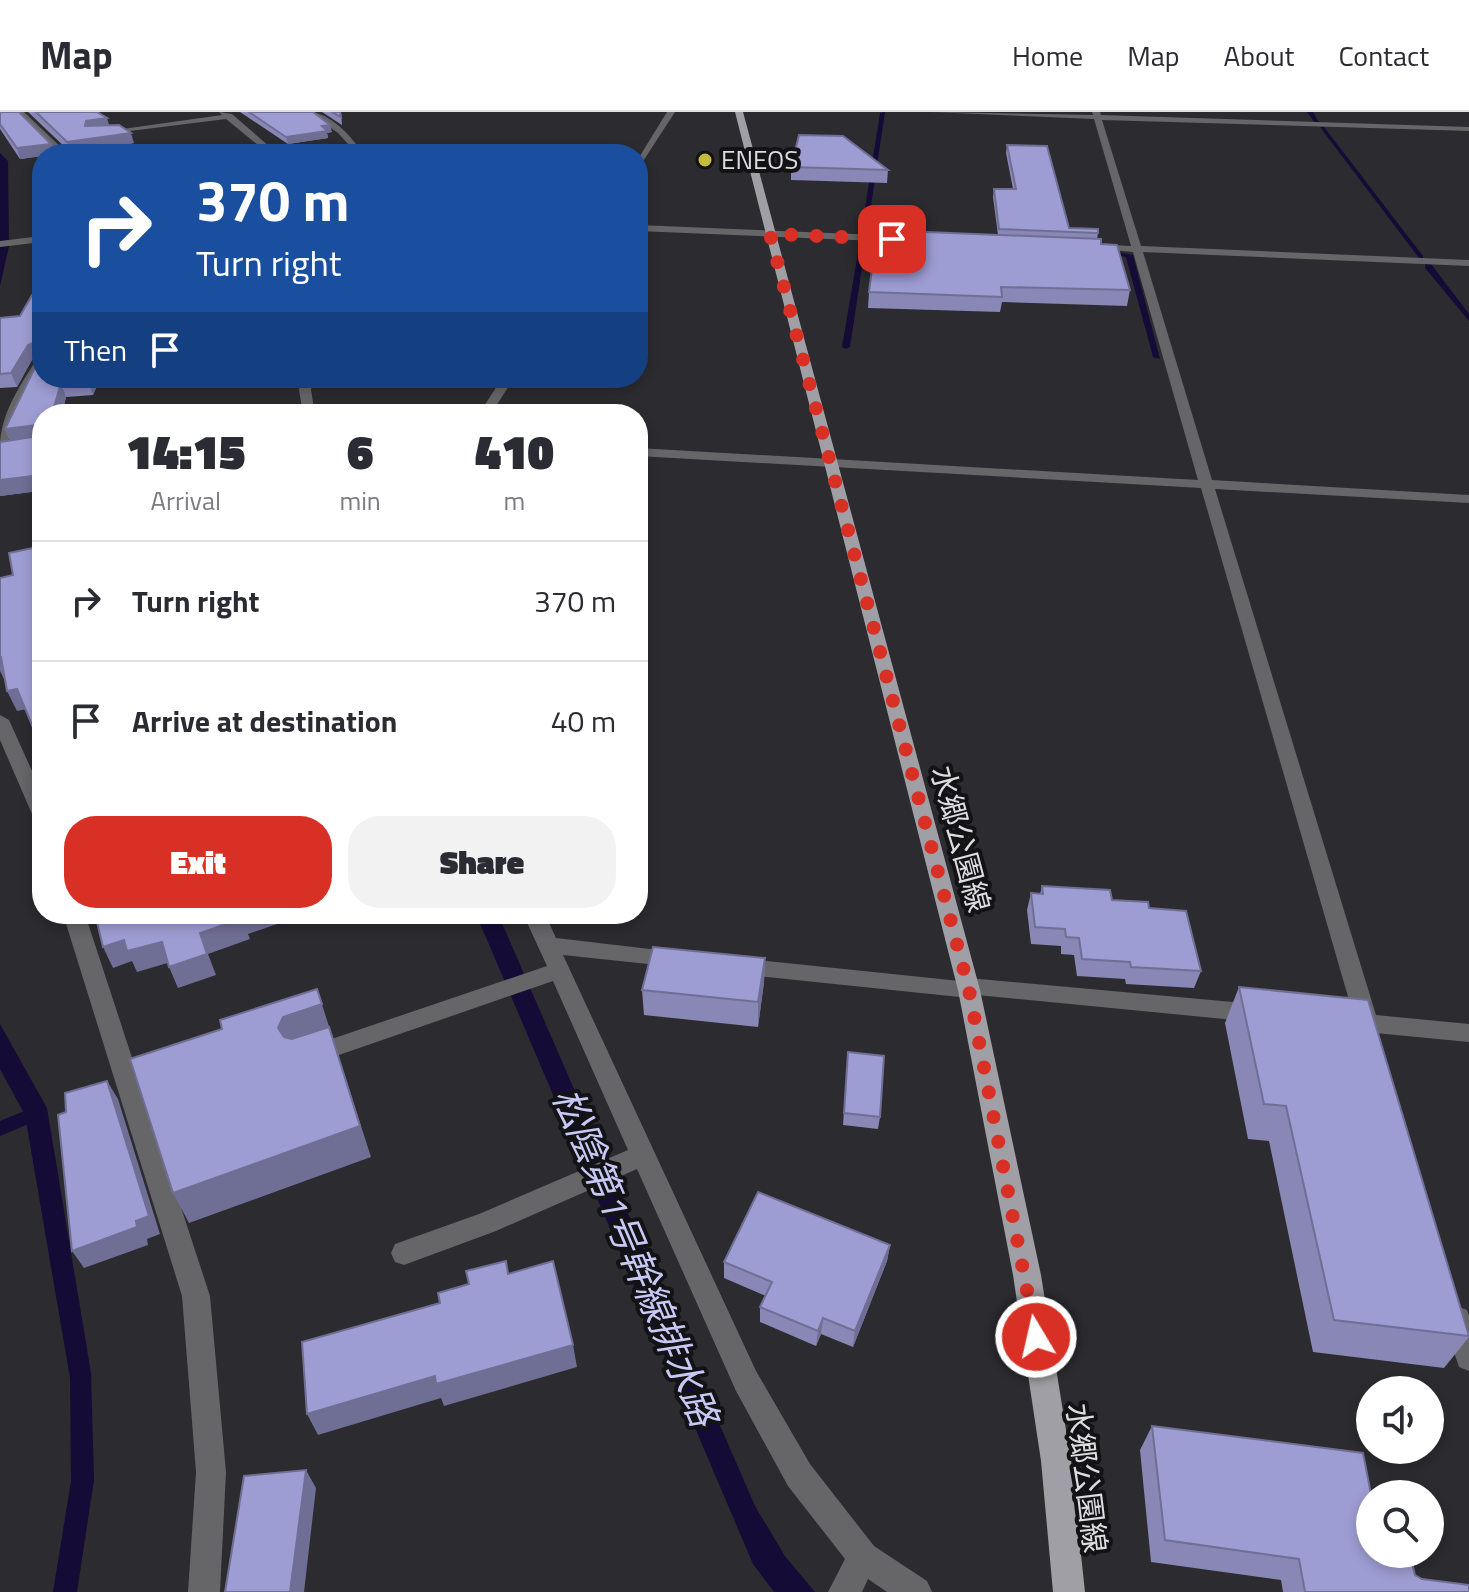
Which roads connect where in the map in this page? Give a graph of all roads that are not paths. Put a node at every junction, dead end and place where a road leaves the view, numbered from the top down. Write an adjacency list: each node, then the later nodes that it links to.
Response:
1 (20, 112): 10 (street)
2 (312, 112): 12 (street)
3 (671, 112): 13 (street)
4 (739, 112): 15 (main road, 水郷公園線)
5 (935, 112): 7 (street)
6 (226, 114): 9 (street); 11 (street)
7 (1097, 115): 8 (street); 20 (street)
8 (1469, 129)
9 (94, 134)
10 (54, 144)
11 (262, 144)
12 (352, 144)
13 (648, 150)
14 (648, 228): 15 (street)
15 (770, 234): 17 (street); 25 (main road, 水郷公園線)
16 (32, 240): 18 (street)
17 (913, 240)
18 (0, 244)
19 (1072, 246): 20 (street)
20 (1136, 249): 21 (street); 26 (street)
21 (1469, 263)
22 (32, 377): 23 (street)
23 (0, 444)
24 (648, 453): 25 (street)
25 (830, 463): 26 (street); 34 (main road, 水郷公園線)
26 (1209, 483): 27 (street); 37 (street)
27 (1469, 499)
28 (0, 720): 29 (street)
29 (32, 792)
30 (77, 924): 46 (street)
31 (539, 924): 32 (street)
32 (548, 945): 33 (street); 34 (street)
33 (552, 973): 40 (street); 41 (street)
34 (968, 988): 35 (street); 48 (main road, 水郷公園線)
35 (1275, 1015)
36 (1336, 1021): 37 (street)
37 (1367, 1023): 38 (street); 39 (street)
38 (1469, 1033)
39 (1376, 1054)
40 (304, 1058)
41 (636, 1158): 42 (street); 45 (street)
42 (404, 1253)
43 (1450, 1296): 44 (street)
44 (1469, 1357)
45 (852, 1577): 47 (street)
46 (204, 1592)
47 (916, 1592)
48 (1069, 1592)

